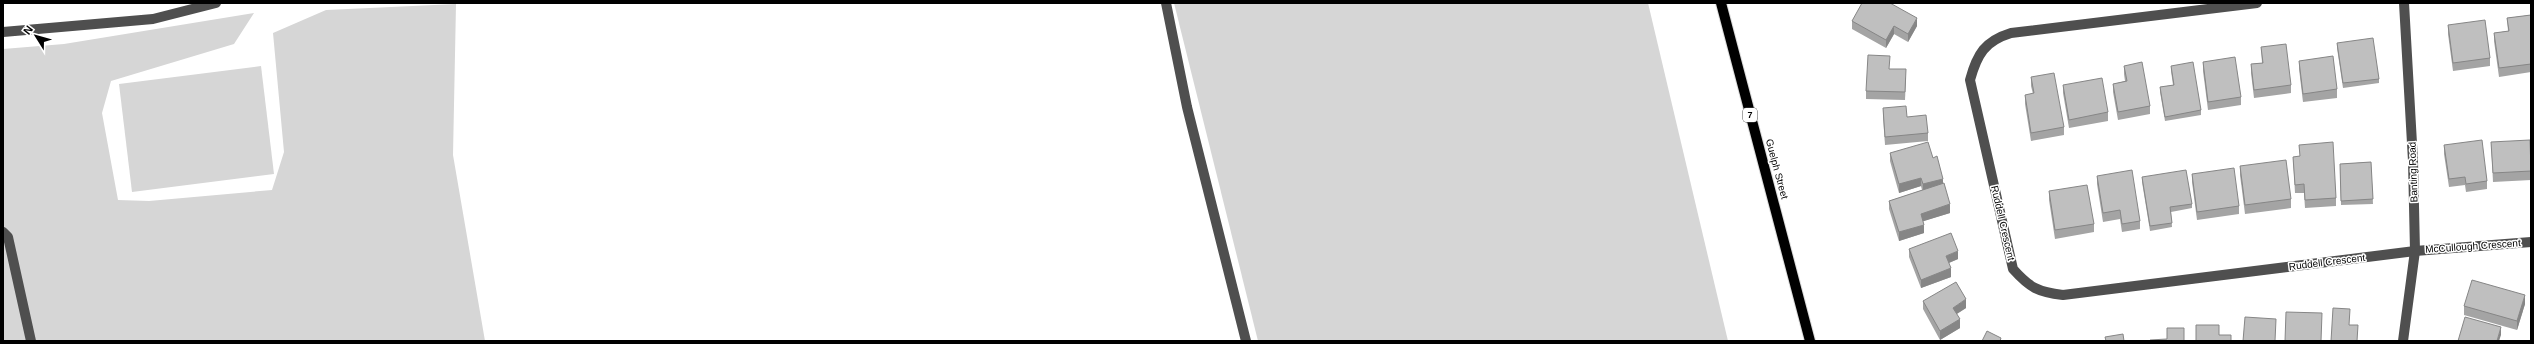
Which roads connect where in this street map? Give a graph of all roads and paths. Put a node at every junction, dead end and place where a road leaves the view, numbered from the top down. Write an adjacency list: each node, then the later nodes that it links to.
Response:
1 (216, 3): 6 (street)
2 (1166, 3): 11 (street)
3 (1721, 3): 12 (main road, Guelph Street / 7)
4 (2257, 3): 9 (street, Ruddell Crescent)
5 (2404, 3): 9 (street, Banting Road)
6 (3, 32)
7 (3, 232): 10 (street)
8 (2531, 242): 9 (street, McCullough Crescent)
9 (2415, 251): 13 (street, Banting Road)
10 (31, 341)
11 (1246, 341)
12 (1810, 341)
13 (2404, 341)

